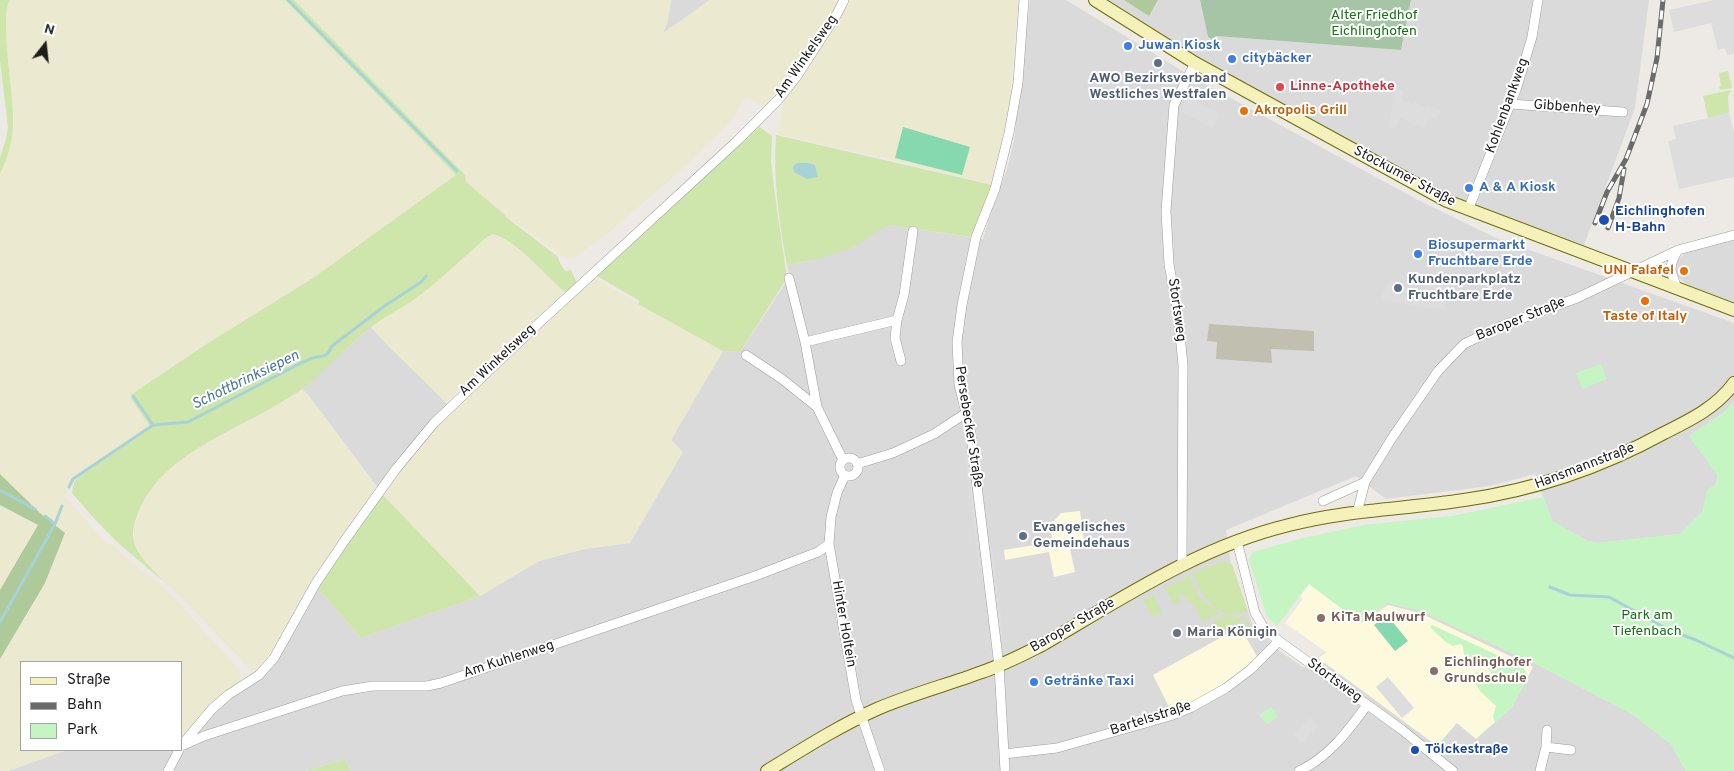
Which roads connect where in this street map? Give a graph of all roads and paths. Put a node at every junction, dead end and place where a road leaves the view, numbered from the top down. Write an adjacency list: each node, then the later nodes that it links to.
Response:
1 (844, 0): 37 (street, Am Winkelsweg)
2 (1024, 0): 22 (street, Persebecker Straße)
3 (1095, 0): 5 (main road, Stockumer Straße)
4 (1538, 0): 6 (street, Kohlenbankweg)
5 (1195, 63): 8 (main road, Stockumer Straße); 31 (street, Stortsweg)
6 (1511, 104): 7 (street, Gibbenhey); 8 (street, Kohlenbankweg)
7 (1623, 112)
8 (1468, 210): 12 (main road, Stockumer Straße)
9 (914, 231): 16 (street)
10 (1734, 235): 11 (street, Baroper Straße)
11 (1678, 250): 12 (street, Baroper Straße); 14 (street)
12 (1632, 271): 14 (main road, Stockumer Straße); 26 (street, Baroper Straße)
13 (789, 278): 17 (street, Hinter Holtein)
14 (1677, 288): 15 (main road, Stockumer Straße)
15 (1734, 310)
16 (897, 320): 17 (street); 19 (street)
17 (805, 342): 21 (street, Hinter Holtein)
18 (746, 355): 21 (street, Hinter Holtein)
19 (901, 361)
20 (1734, 383): 28 (main road, Hansmannstraße)
21 (817, 407): 23 (street, Hinter Holtein)
22 (966, 413): 24 (street, Hinter Holtein); 33 (street, Persebecker Straße)
23 (843, 460): 24 (street); 25 (street, Hinter Holtein)
24 (857, 464): 25 (street, Hinter Holtein)
25 (845, 475): 30 (street, Hinter Holtein)
26 (1365, 482): 27 (street); 28 (street, Baroper Straße)
27 (1323, 501)
28 (1357, 513): 29 (main road, Baroper Straße)
29 (1236, 541): 31 (main road, Baroper Straße); 32 (street, Stortsweg)
30 (829, 544): 35 (street, Hinter Holtein); 38 (street, Am Kuhlenweg)
31 (1182, 564): 33 (main road, Baroper Straße)
32 (1279, 641): 34 (street, Stortsweg); 42 (street, Bartelsstraße)
33 (999, 666): 35 (main road, Baroper Straße); 42 (street, Persebecker Straße)
34 (1367, 705): 47 (street); 48 (street, Stortsweg)
35 (862, 716): 44 (main road, Baroper Straße); 45 (street, Hinter Holtein)
36 (1546, 730): 39 (street)
37 (182, 745)
38 (182, 746)
39 (1546, 747): 40 (street); 49 (street)
40 (1571, 750)
41 (178, 751): 43 (street)
42 (1004, 754): 46 (street, Persebecker Straße)
43 (168, 771)
44 (767, 771)
45 (880, 771)
46 (1005, 771)
47 (1299, 771)
48 (1453, 771)
49 (1540, 771)

